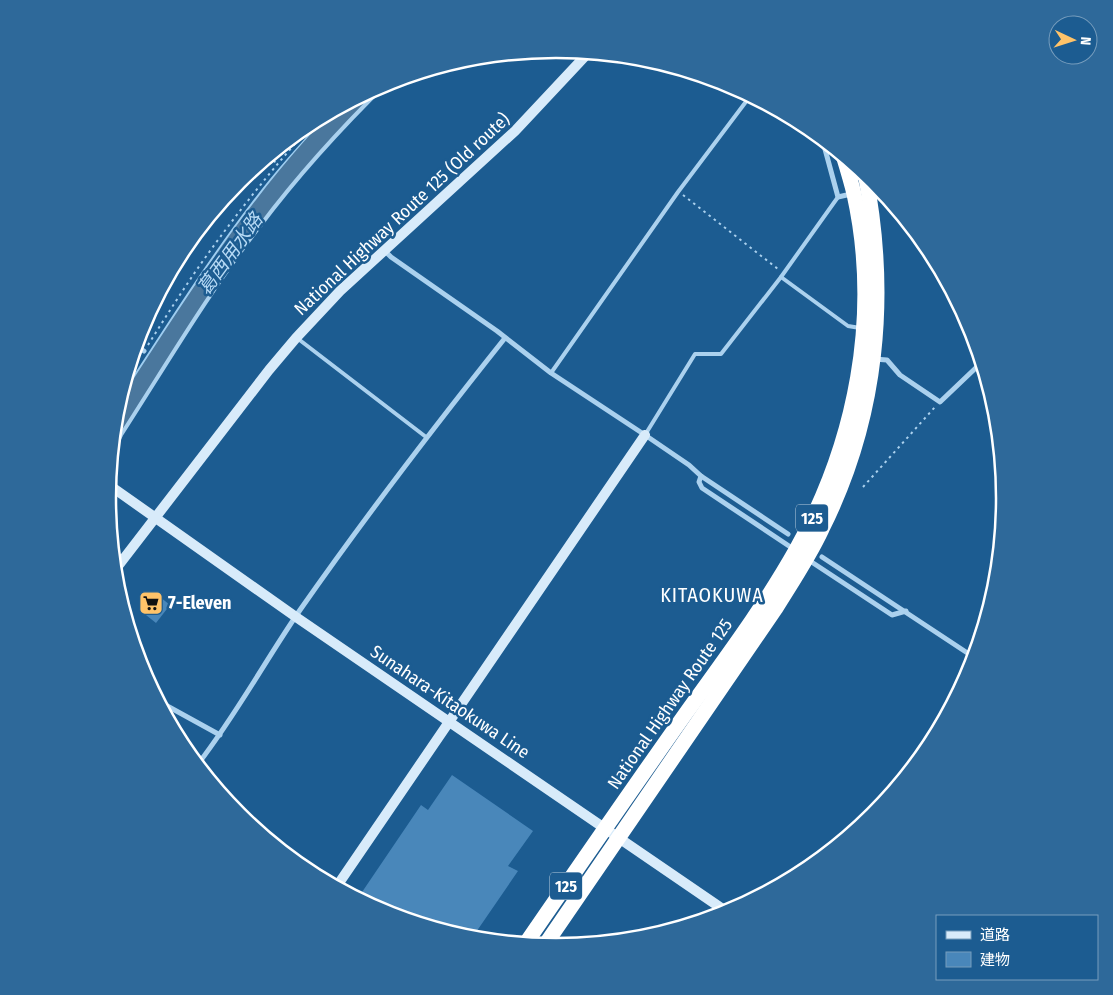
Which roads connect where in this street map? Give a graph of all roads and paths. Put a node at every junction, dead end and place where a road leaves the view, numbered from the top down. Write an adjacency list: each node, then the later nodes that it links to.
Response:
1 (583, 58): 13 (street, National Highway Route 125 (Old route))
2 (373, 98): 24 (lane)
3 (747, 101): 10 (lane)
4 (295, 144): 7 (path)
5 (825, 149): 12 (street)
6 (274, 161): 7 (path)
7 (277, 164): 18 (path)
8 (846, 166): 11 (highway, National Highway Route 125 / 125)
9 (867, 185): 20 (highway, National Highway Route 125 / 125)
10 (678, 192): 14 (path); 22 (lane)
11 (854, 194): 12 (street); 15 (highway, National Highway Route 125 / 125)
12 (838, 198): 14 (lane)
13 (384, 250): 16 (street, National Highway Route 125 (Old route)); 17 (street)
14 (783, 275): 15 (lane); 25 (lane)
15 (864, 328): 32 (highway, National Highway Route 125 / 125)
16 (296, 338): 26 (lane); 30 (street, National Highway Route 125 (Old route))
17 (505, 338): 22 (street); 26 (street)
18 (144, 351): 19 (path)
19 (139, 358)
20 (873, 360): 23 (street); 32 (highway, National Highway Route 125 / 125)
21 (977, 367): 23 (street)
22 (551, 373): 25 (street)
23 (940, 402): 28 (path)
24 (121, 435)
25 (645, 435): 27 (street); 39 (street)
26 (426, 437): 36 (street)
27 (701, 476): 31 (street); 32 (street)
28 (864, 487)
29 (116, 490): 30 (street, Sunahara-Kitaokuwa Line)
30 (154, 518): 34 (street, National Highway Route 125 (Old route)); 36 (street, Sunahara-Kitaokuwa Line)
31 (788, 534)
32 (801, 554): 35 (street); 42 (highway, National Highway Route 125 / 125); 43 (highway, National Highway Route 125 / 125)
33 (822, 557): 35 (street)
34 (121, 562)
35 (906, 612): 37 (street)
36 (296, 617): 39 (street, Sunahara-Kitaokuwa Line); 40 (street)
37 (968, 654)
38 (170, 707): 40 (street)
39 (450, 721): 42 (street, Sunahara-Kitaokuwa Line); 44 (street)
40 (220, 735): 41 (street)
41 (202, 758)
42 (606, 828): 43 (street, Sunahara-Kitaokuwa Line); 46 (highway, National Highway Route 125 / 125)
43 (619, 837): 45 (street, Sunahara-Kitaokuwa Line); 47 (highway, National Highway Route 125 / 125)
44 (340, 881)
45 (719, 906)
46 (530, 937)
47 (550, 938)

